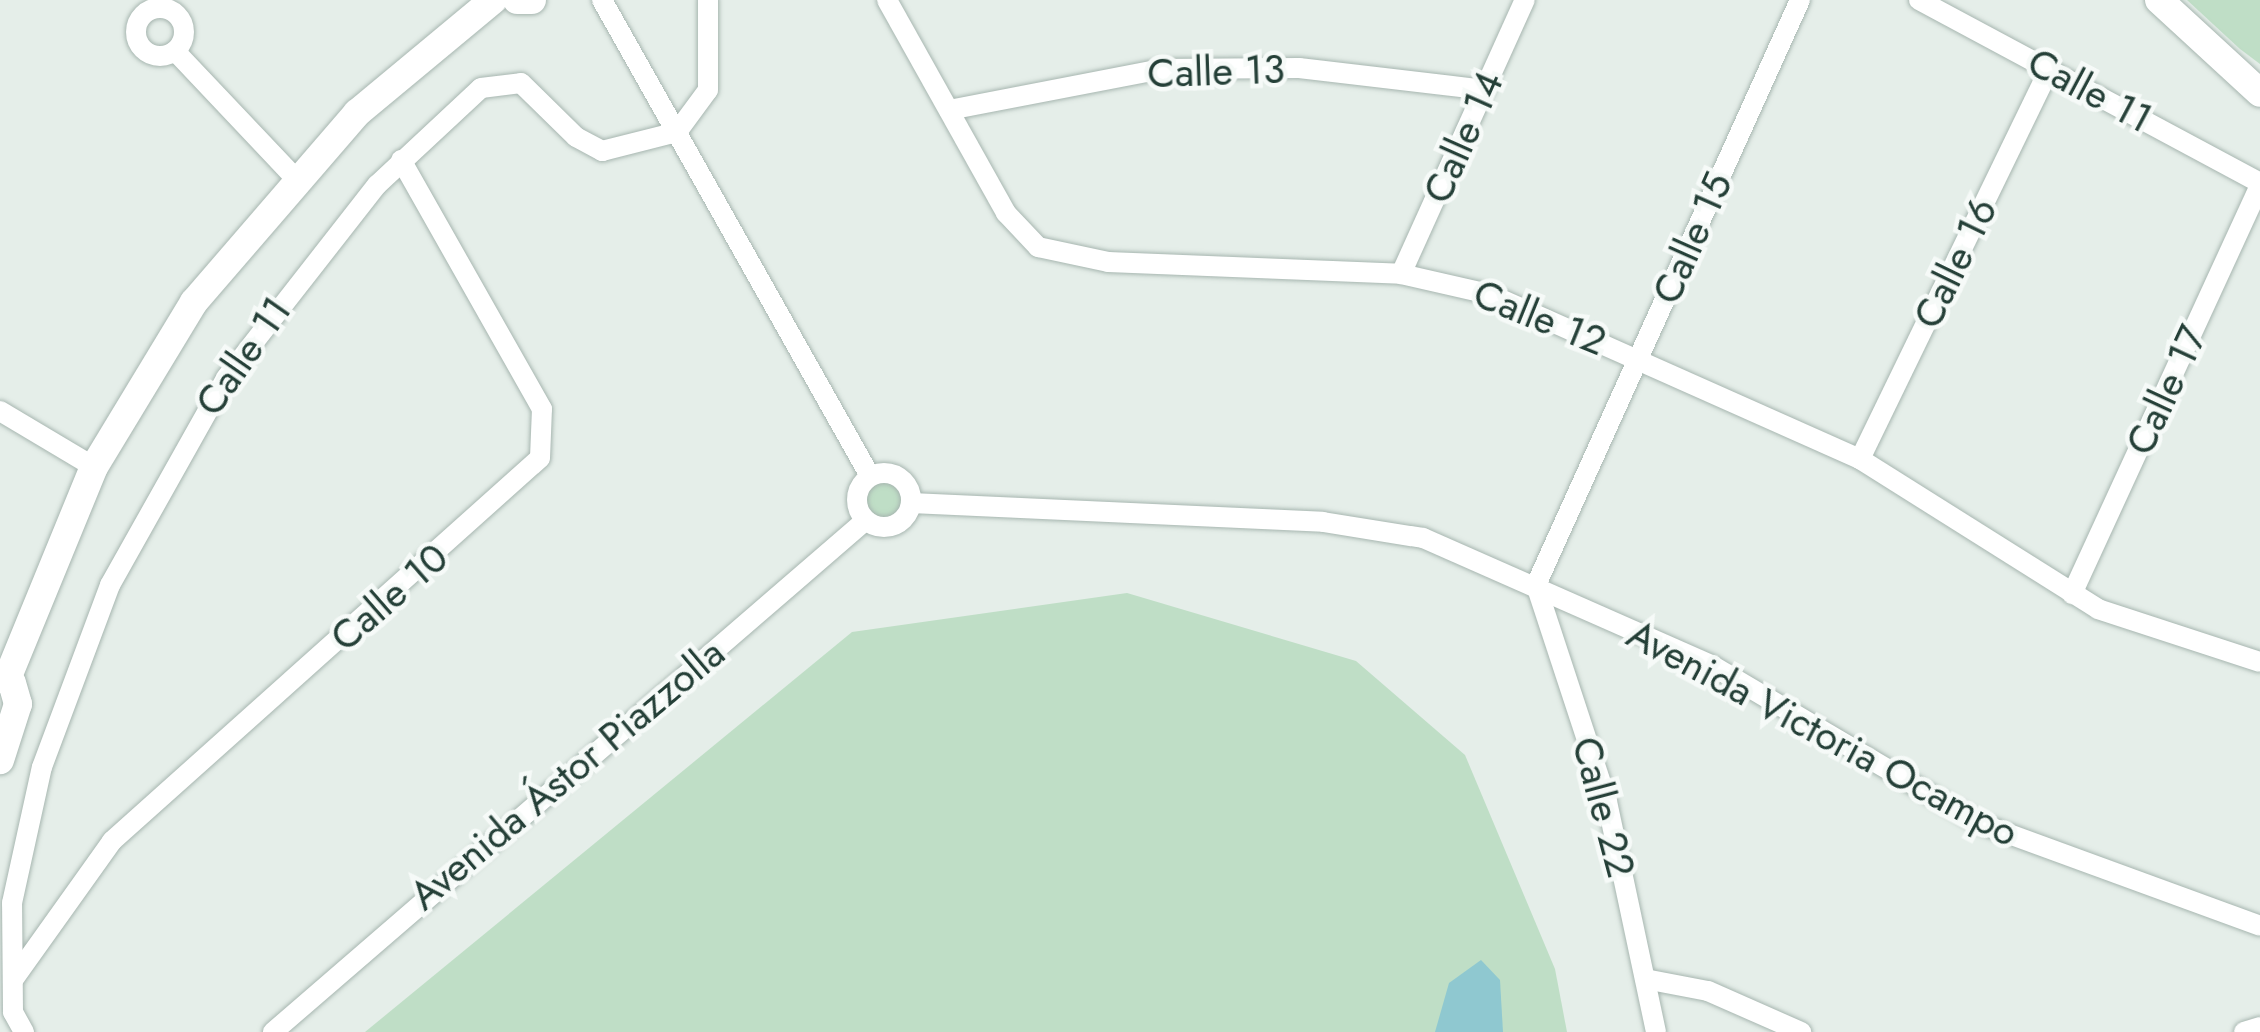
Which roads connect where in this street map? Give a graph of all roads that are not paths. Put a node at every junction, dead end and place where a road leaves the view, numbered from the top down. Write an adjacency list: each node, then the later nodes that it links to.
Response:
1 (493, 0): 18 (main road)
2 (516, 0): 3 (main road)
3 (532, 0)
4 (602, 0): 16 (street)
5 (708, 0): 16 (street)
6 (887, 0): 15 (street, Calle 12)
7 (1525, 0): 13 (street, Calle 14)
8 (1800, 0): 21 (street, Calle 15)
9 (1919, 0): 12 (street, Calle 11)
10 (2159, 0): 14 (main road)
11 (175, 51): 18 (street)
12 (2050, 68): 19 (street, Calle 11); 23 (street, Calle 16)
13 (1484, 90): 15 (street, Calle 13); 20 (street, Calle 14)
14 (2260, 94)
15 (949, 110): 20 (street, Calle 12)
16 (676, 132): 17 (street, Calle 11); 25 (street)
17 (401, 160): 35 (street, Calle 11); 35 (street, Calle 10)
18 (295, 178): 24 (main road)
19 (2260, 184): 29 (street, Calle 17)
20 (1400, 274): 21 (street, Calle 12)
21 (1638, 357): 23 (street, Calle 12); 28 (street, Calle 15)
22 (0, 411): 24 (street)
23 (1860, 459): 29 (street, Calle 12)
24 (94, 467): 31 (main road)
25 (870, 476): 26 (street); 27 (street)
26 (911, 503): 27 (street, Avenida Ástor Piazzolla); 28 (street, Avenida Victoria Ocampo)
27 (866, 520): 38 (street, Avenida Ástor Piazzolla)
28 (1536, 586): 33 (street, Avenida Victoria Ocampo); 34 (street, Calle 22)
29 (2072, 594): 30 (street, Calle 12)
30 (2260, 662)
31 (3, 678): 32 (main road)
32 (0, 760)
33 (2260, 926)
34 (1645, 979): 39 (street, Calle 22); 40 (street)
35 (12, 982): 37 (street, Calle 11)
36 (2260, 1028): 41 (street)
37 (24, 1032)
38 (273, 1032)
39 (1656, 1032)
40 (1801, 1032)
41 (2244, 1032)

